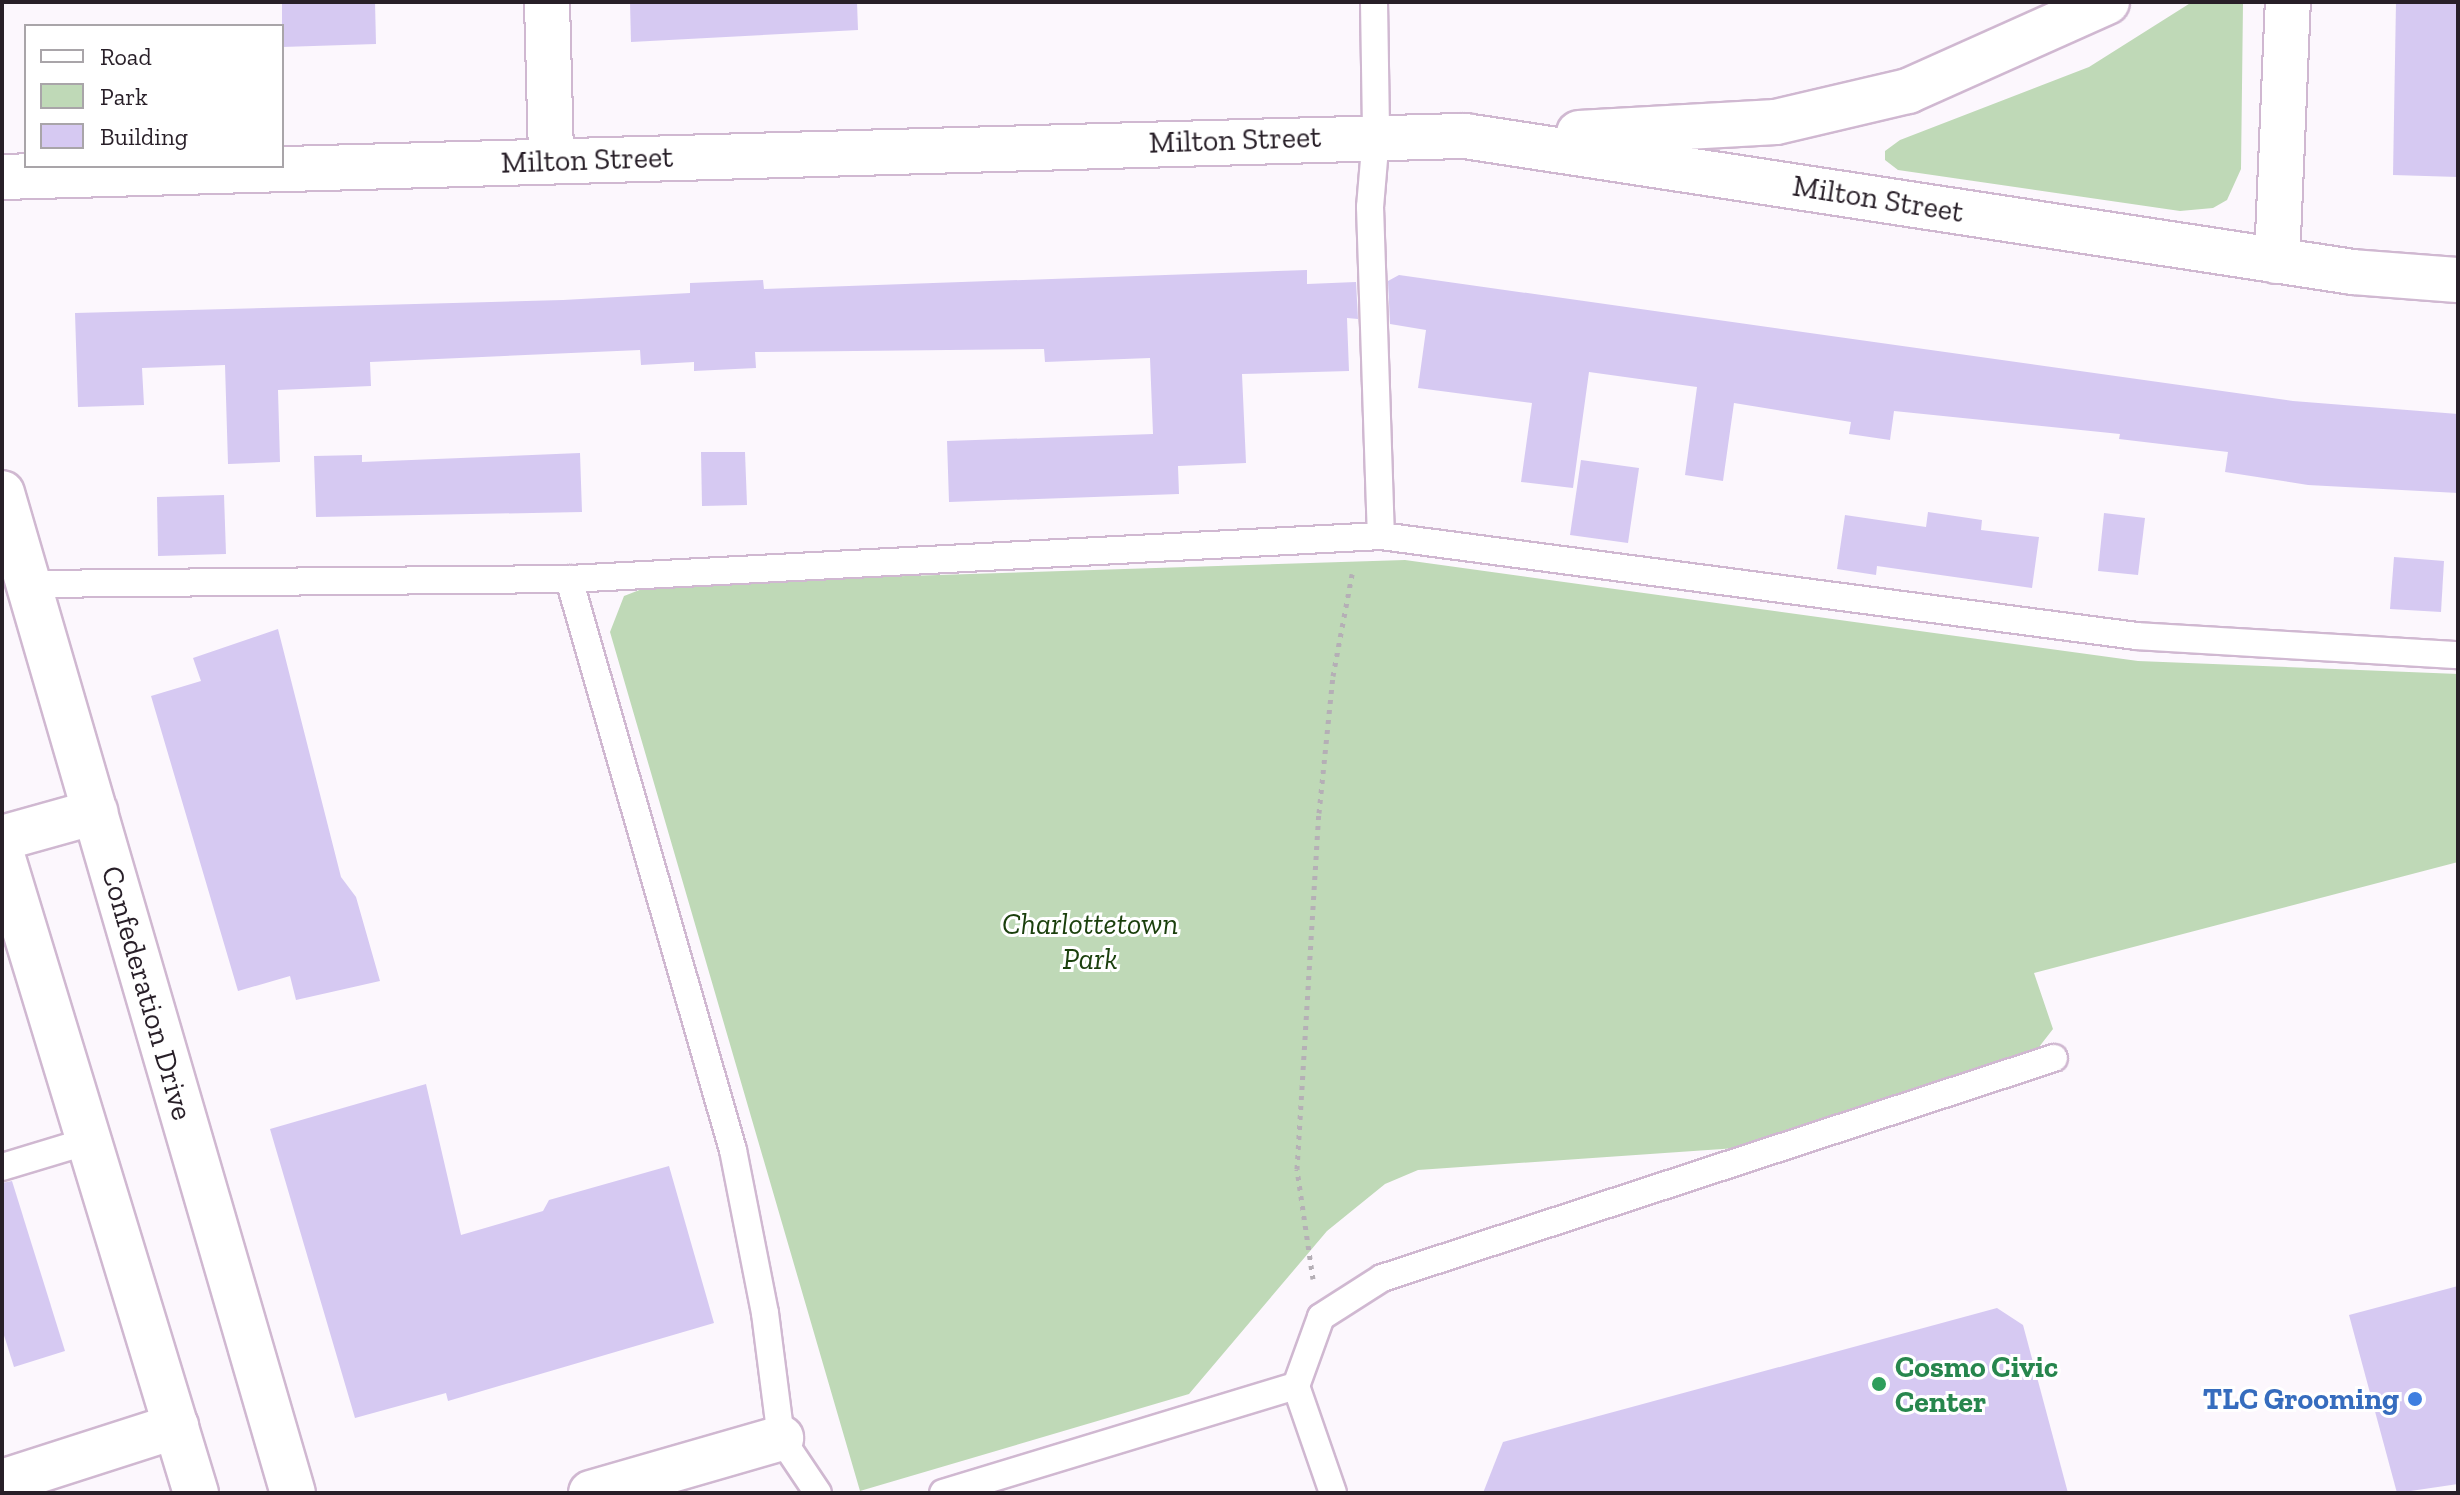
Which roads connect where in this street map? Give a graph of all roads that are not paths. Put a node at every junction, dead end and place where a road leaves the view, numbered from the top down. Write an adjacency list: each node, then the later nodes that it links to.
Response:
1 (547, 2): 7 (street)
2 (1374, 2): 5 (lane)
3 (2107, 2): 6 (street)
4 (2288, 2): 9 (street)
5 (1376, 136): 6 (street, Milton Street); 7 (street, Milton Street); 12 (lane)
6 (1465, 136): 9 (street, Milton Street)
7 (551, 160): 8 (street, Milton Street)
8 (2, 177)
9 (2277, 261): 10 (street, Milton Street)
10 (2458, 280)
11 (2, 493): 14 (street, Confederation Drive)
12 (1370, 537): 13 (lane); 15 (lane)
13 (569, 579): 14 (lane); 24 (lane)
14 (29, 584): 16 (street, Confederation Drive)
15 (2458, 655)
16 (95, 812): 17 (street); 27 (street, Confederation Drive)
17 (2, 838)
18 (2, 855): 20 (street)
19 (2054, 1058): 22 (lane)
20 (88, 1141): 21 (lane); 23 (street)
21 (2, 1167)
22 (1296, 1386): 30 (lane); 31 (lane)
23 (176, 1426): 25 (street); 26 (street)
24 (781, 1438): 28 (street); 29 (lane)
25 (2, 1482)
26 (196, 1493)
27 (293, 1493)
28 (591, 1493)
29 (818, 1493)
30 (943, 1493)
31 (1333, 1493)

